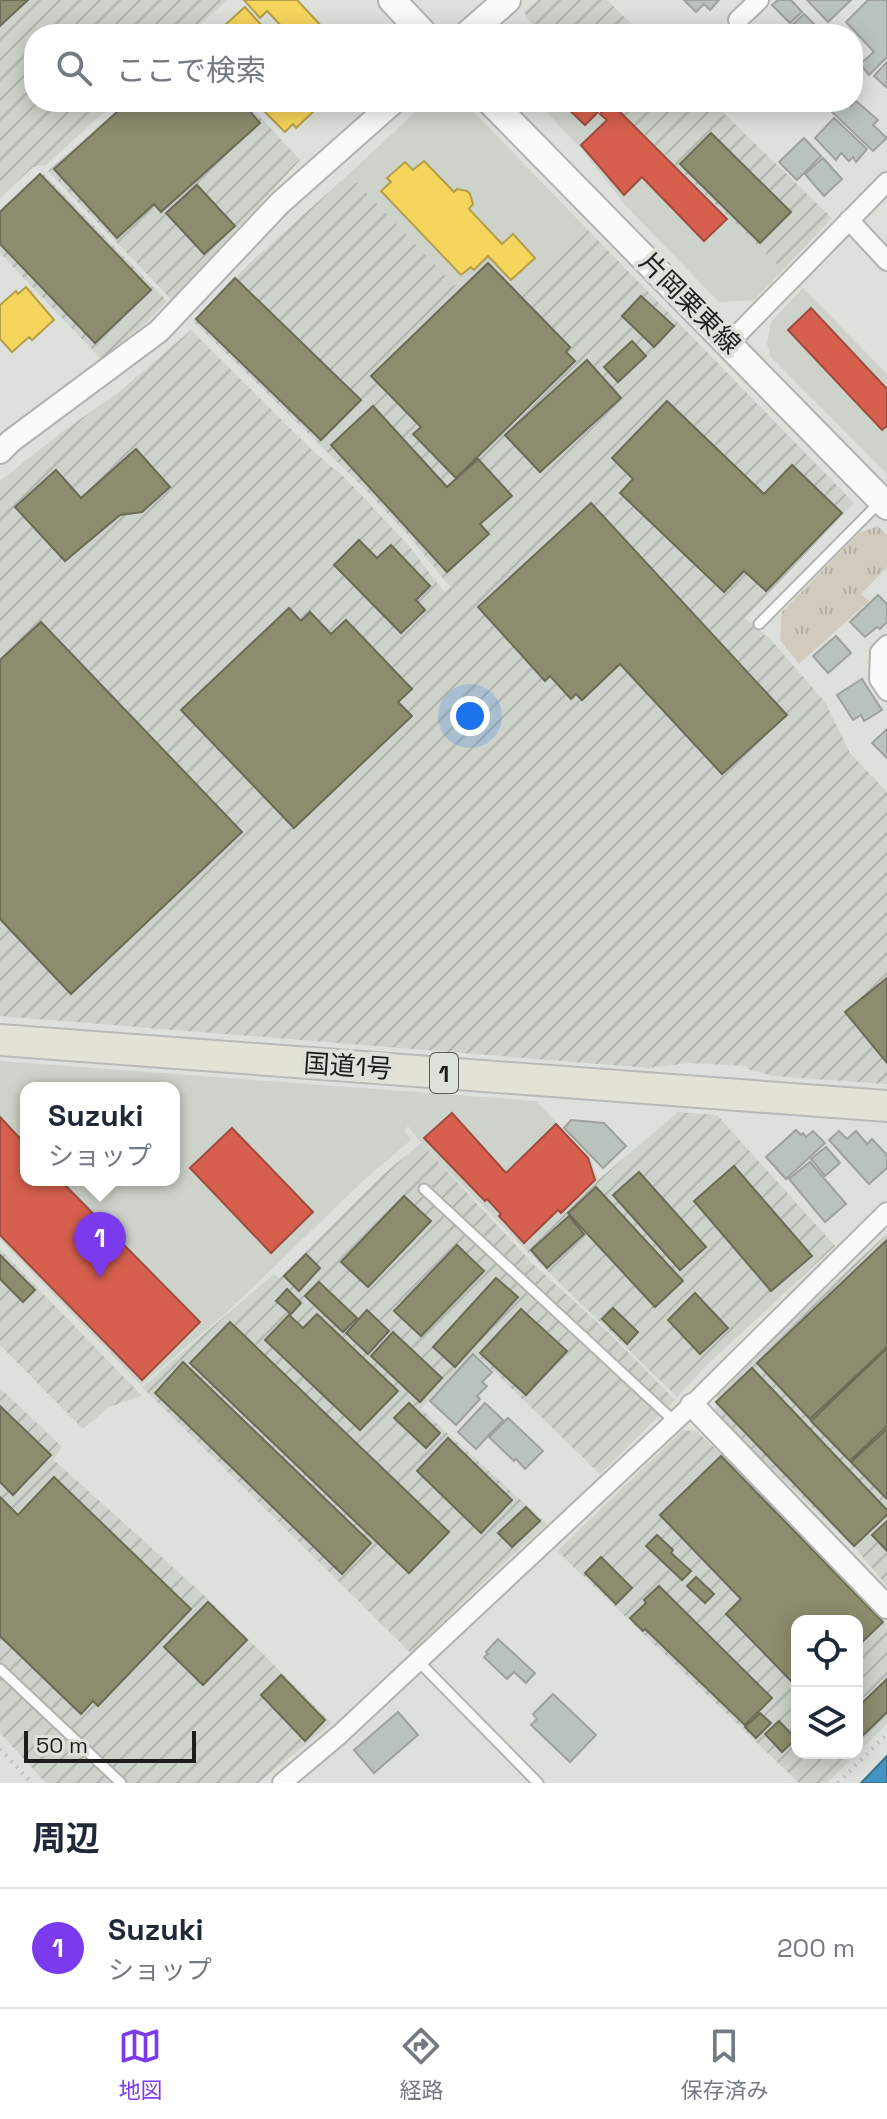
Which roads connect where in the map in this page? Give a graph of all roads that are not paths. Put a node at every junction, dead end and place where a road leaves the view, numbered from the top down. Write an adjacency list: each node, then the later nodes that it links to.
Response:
1 (392, 0): 5 (main road)
2 (507, 0): 6 (main road)
3 (759, 0): 4 (street)
4 (738, 20)
5 (415, 24)
6 (479, 24)
7 (383, 112): 13 (street)
8 (501, 112): 12 (main road, 片岡栗東線)
9 (887, 182): 10 (street)
10 (849, 220): 11 (street); 12 (street)
11 (887, 261)
12 (729, 343): 14 (main road, 片岡栗東線)
13 (0, 452)
14 (884, 503): 15 (lane)
15 (759, 624)
16 (887, 645): 17 (street)
17 (887, 691)
18 (0, 1040): 19 (highway, 国道1号 / 1)
19 (887, 1106)
20 (424, 1189): 23 (lane)
21 (887, 1212): 22 (street)
22 (692, 1405): 23 (street); 24 (street)
23 (674, 1421): 25 (street)
24 (887, 1607)
25 (418, 1661): 28 (street); 29 (lane)
26 (0, 1669): 27 (lane)
27 (121, 1783)
28 (282, 1783)
29 (538, 1783)

